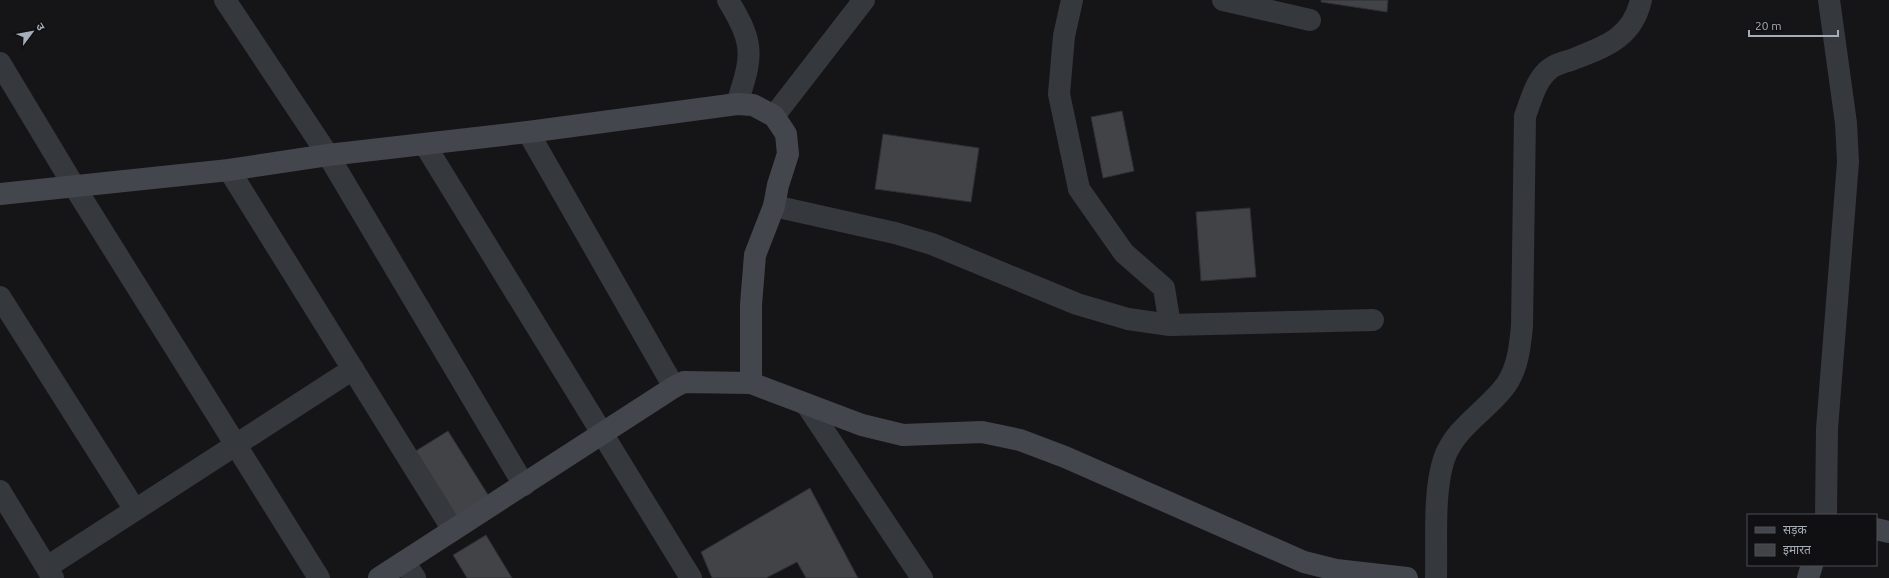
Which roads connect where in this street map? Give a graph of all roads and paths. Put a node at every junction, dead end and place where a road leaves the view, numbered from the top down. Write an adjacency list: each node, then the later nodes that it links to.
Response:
1 (225, 0): 14 (street)
2 (728, 0): 10 (street)
3 (864, 0): 11 (street)
4 (1072, 0): 21 (street)
5 (1223, 0): 8 (street)
6 (1641, 0): 43 (street)
7 (1829, 0): 31 (street)
8 (1310, 20)
9 (0, 63): 16 (street)
10 (737, 104): 11 (street); 12 (street)
11 (774, 116): 18 (street)
12 (528, 132): 13 (street); 24 (street)
13 (425, 145): 14 (street); 26 (street)
14 (328, 155): 15 (street); 28 (street)
15 (229, 170): 16 (street); 22 (street)
16 (74, 186): 17 (street); 27 (street)
17 (0, 194)
18 (774, 206): 21 (street); 23 (street)
19 (0, 297): 30 (street)
20 (1373, 320): 21 (street)
21 (1170, 325)
22 (353, 369): 27 (street); 33 (street)
23 (750, 382): 24 (street); 25 (street)
24 (674, 387): 26 (street)
25 (806, 404): 41 (street); 42 (street)
26 (602, 434): 28 (street); 40 (street)
27 (235, 445): 30 (street); 38 (street)
28 (524, 485): 33 (street)
29 (0, 491): 37 (street)
30 (135, 510): 37 (street)
31 (1826, 514)
32 (1877, 529): 34 (street)
33 (453, 530): 36 (street)
34 (1889, 532)
35 (1812, 566): 44 (street)
36 (409, 570): 39 (street)
37 (50, 573)
38 (319, 578)
39 (379, 578)
40 (692, 578)
41 (922, 578)
42 (1407, 578)
43 (1436, 578)
44 (1808, 578)

